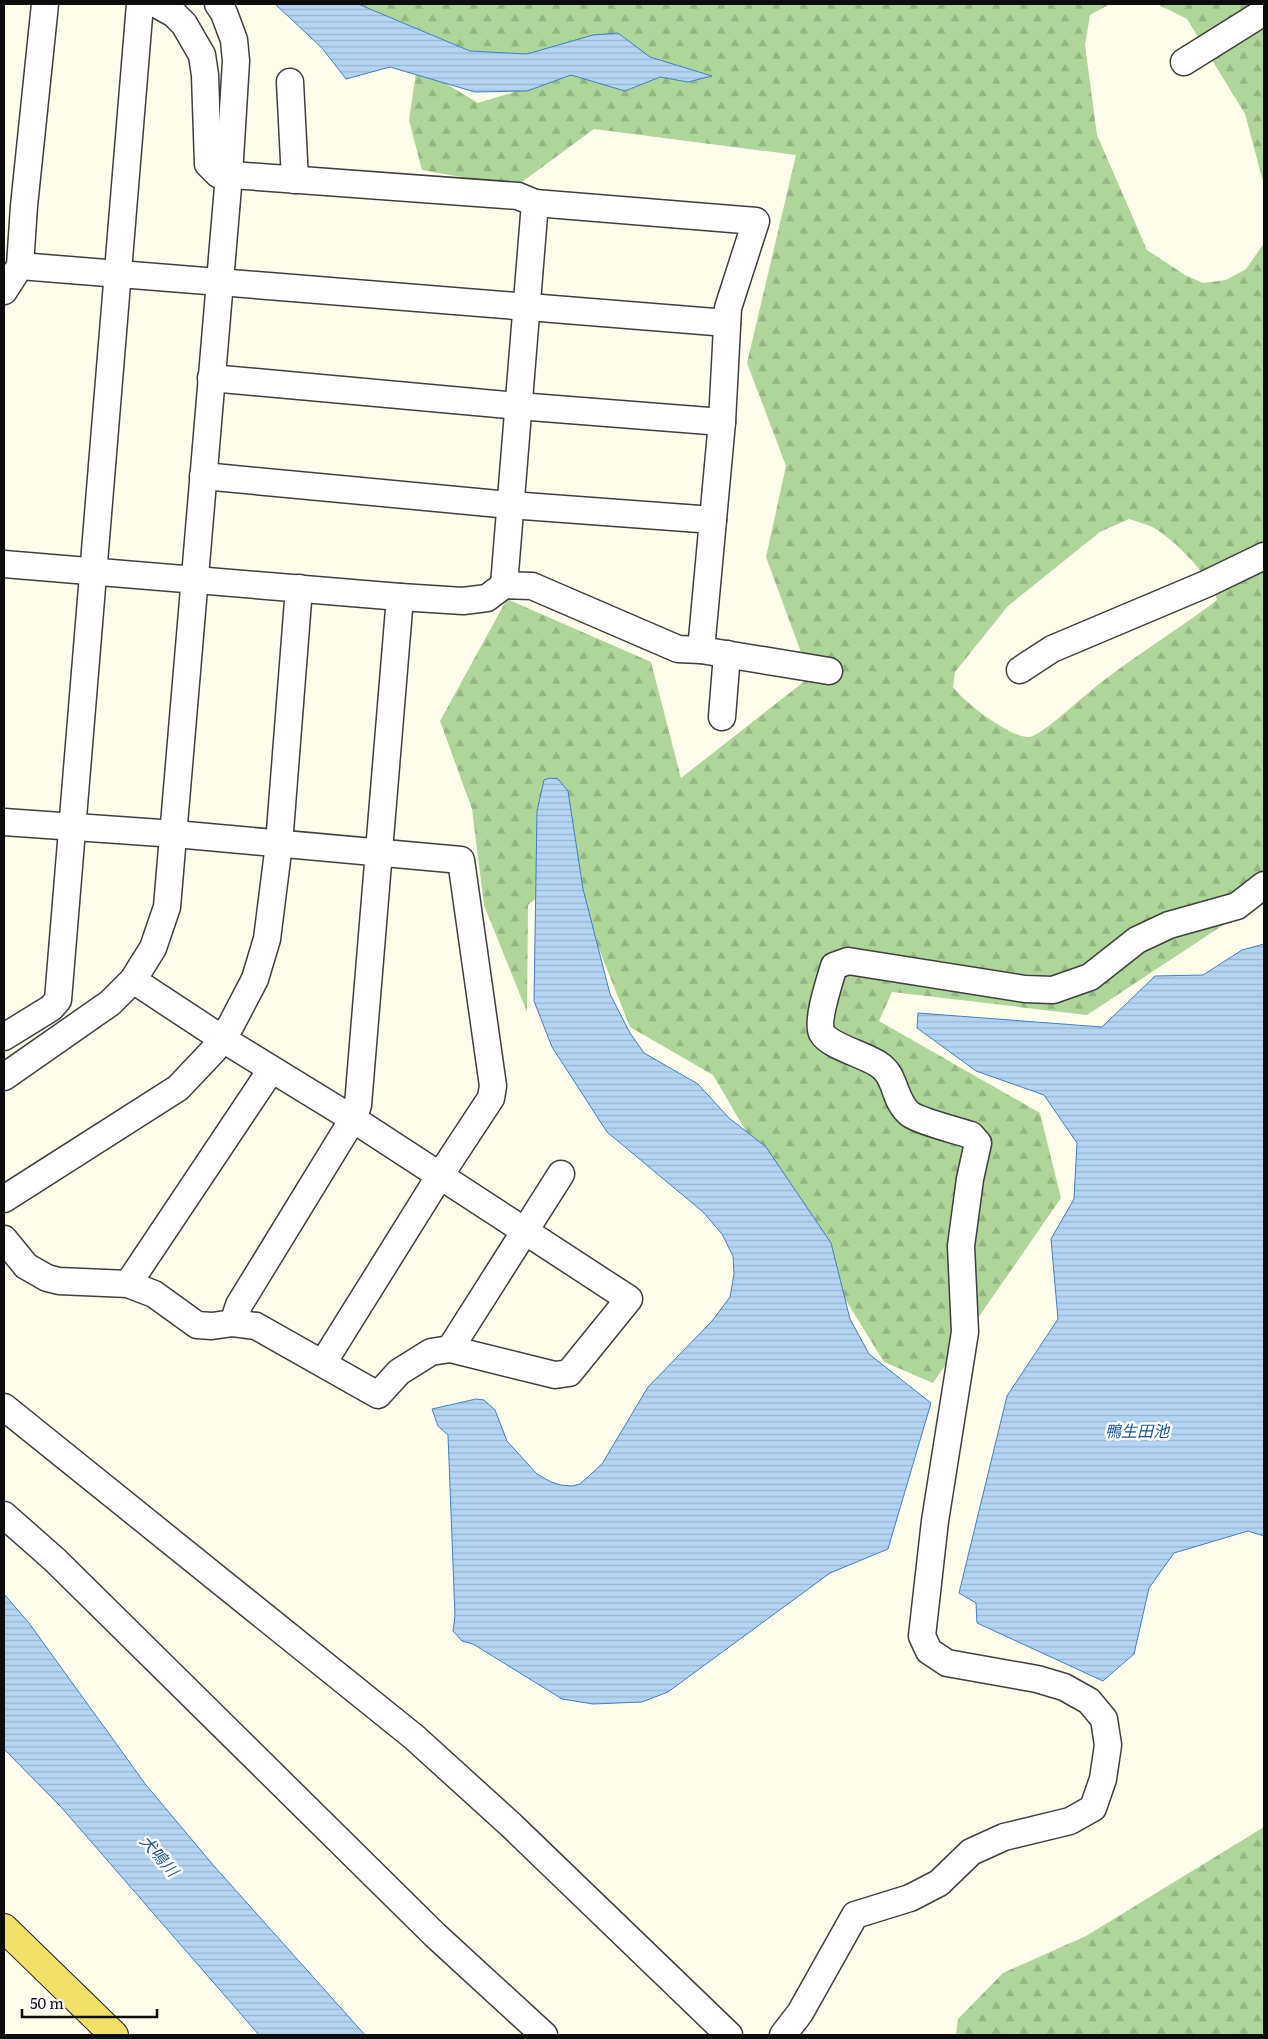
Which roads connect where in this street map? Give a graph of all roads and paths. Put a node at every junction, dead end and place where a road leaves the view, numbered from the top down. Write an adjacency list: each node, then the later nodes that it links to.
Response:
1 (45, 4): 11 (street)
2 (140, 4): 12 (street)
3 (156, 4): 8 (street)
4 (218, 4): 8 (street)
5 (1264, 12): 6 (street)
6 (1184, 62)
7 (290, 82): 9 (street)
8 (229, 175): 9 (street); 13 (street)
9 (295, 180): 10 (street)
10 (535, 203): 15 (street); 16 (street)
11 (20, 266): 12 (street); 14 (street)
12 (117, 274): 13 (street); 25 (street)
13 (219, 282): 15 (street); 17 (street)
14 (4, 291)
15 (526, 307): 16 (street); 18 (street)
16 (727, 323): 19 (street)
17 (211, 378): 18 (street); 20 (street)
18 (518, 406): 19 (street); 21 (street)
19 (722, 422): 22 (street)
20 (203, 476): 21 (street); 26 (street)
21 (510, 505): 22 (street); 27 (street)
22 (713, 520): 30 (street)
23 (1264, 556): 32 (street)
24 (4, 564): 25 (street)
25 (93, 570): 26 (street); 36 (street)
26 (194, 580): 28 (street); 37 (street)
27 (504, 585): 29 (street); 30 (street)
28 (299, 588): 29 (street); 38 (street)
29 (400, 597): 39 (street)
30 (701, 650): 31 (street)
31 (727, 654): 33 (street); 34 (street)
32 (1020, 670)
33 (829, 671)
34 (722, 717)
35 (4, 822): 36 (street)
36 (71, 828): 37 (street); 42 (street)
37 (174, 834): 38 (street); 41 (street)
38 (279, 844): 39 (street); 43 (street)
39 (379, 852): 46 (street); 48 (street)
40 (1264, 885): 62 (street)
41 (133, 980): 43 (street); 45 (street)
42 (4, 1037)
43 (221, 1038): 44 (street); 49 (street)
44 (272, 1070): 46 (street); 52 (street)
45 (4, 1077)
46 (353, 1119): 48 (street); 53 (street)
47 (561, 1174): 50 (street)
48 (439, 1177): 50 (street); 55 (street)
49 (4, 1199)
50 (523, 1231): 54 (street); 54 (street)
51 (4, 1240): 52 (street)
52 (128, 1284): 53 (street)
53 (233, 1323): 55 (street)
54 (450, 1349): 55 (street)
55 (323, 1363)
56 (4, 1406): 61 (street)
57 (4, 1515): 60 (street)
58 (4, 1928): 59 (main road)
59 (114, 2035)
60 (544, 2035)
61 (729, 2035)
62 (783, 2035)

